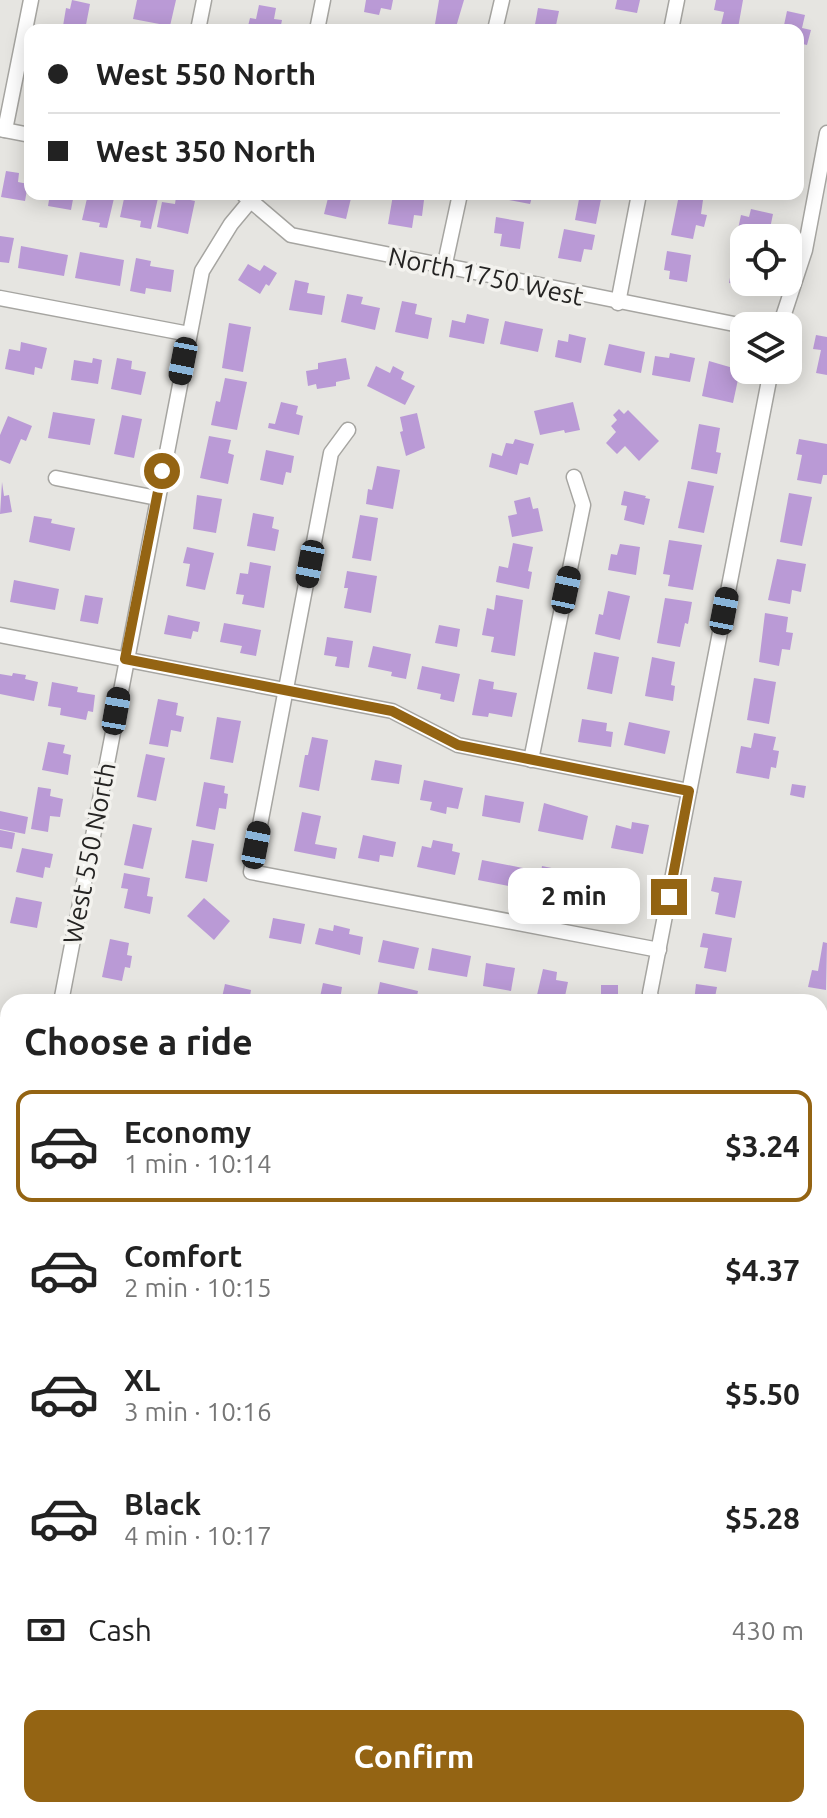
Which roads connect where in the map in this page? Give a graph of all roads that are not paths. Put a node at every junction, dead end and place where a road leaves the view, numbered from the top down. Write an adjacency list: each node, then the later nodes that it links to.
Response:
1 (31, 0): 6 (street)
2 (204, 0): 7 (street)
3 (323, 0): 8 (street)
4 (502, 0): 9 (street)
5 (677, 0): 10 (street)
6 (26, 24)
7 (199, 24)
8 (318, 24)
9 (496, 24)
10 (672, 24)
11 (24, 32): 12 (street)
12 (3, 130): 14 (street)
13 (827, 133): 22 (street)
14 (24, 134)
15 (246, 200): 24 (street, West 550 North)
16 (253, 200): 19 (street, North 1750 West)
17 (459, 200): 19 (street)
18 (638, 200): 21 (street)
19 (444, 268): 21 (street, North 1750 West)
20 (0, 298): 24 (street)
21 (618, 303): 23 (street, North 1750 West)
22 (785, 312)
23 (730, 323)
24 (189, 334): 29 (street, West 550 North)
25 (768, 384): 34 (street)
26 (348, 430): 32 (street)
27 (574, 477): 33 (street)
28 (56, 478): 29 (street)
29 (157, 498): 31 (street, West 550 North)
30 (0, 635): 31 (street)
31 (125, 659): 32 (street); 36 (street, West 550 North)
32 (285, 690): 33 (street); 35 (street)
33 (531, 760): 34 (street)
34 (689, 791): 35 (street)
35 (659, 950): 37 (street)
36 (62, 994)
37 (650, 994)

